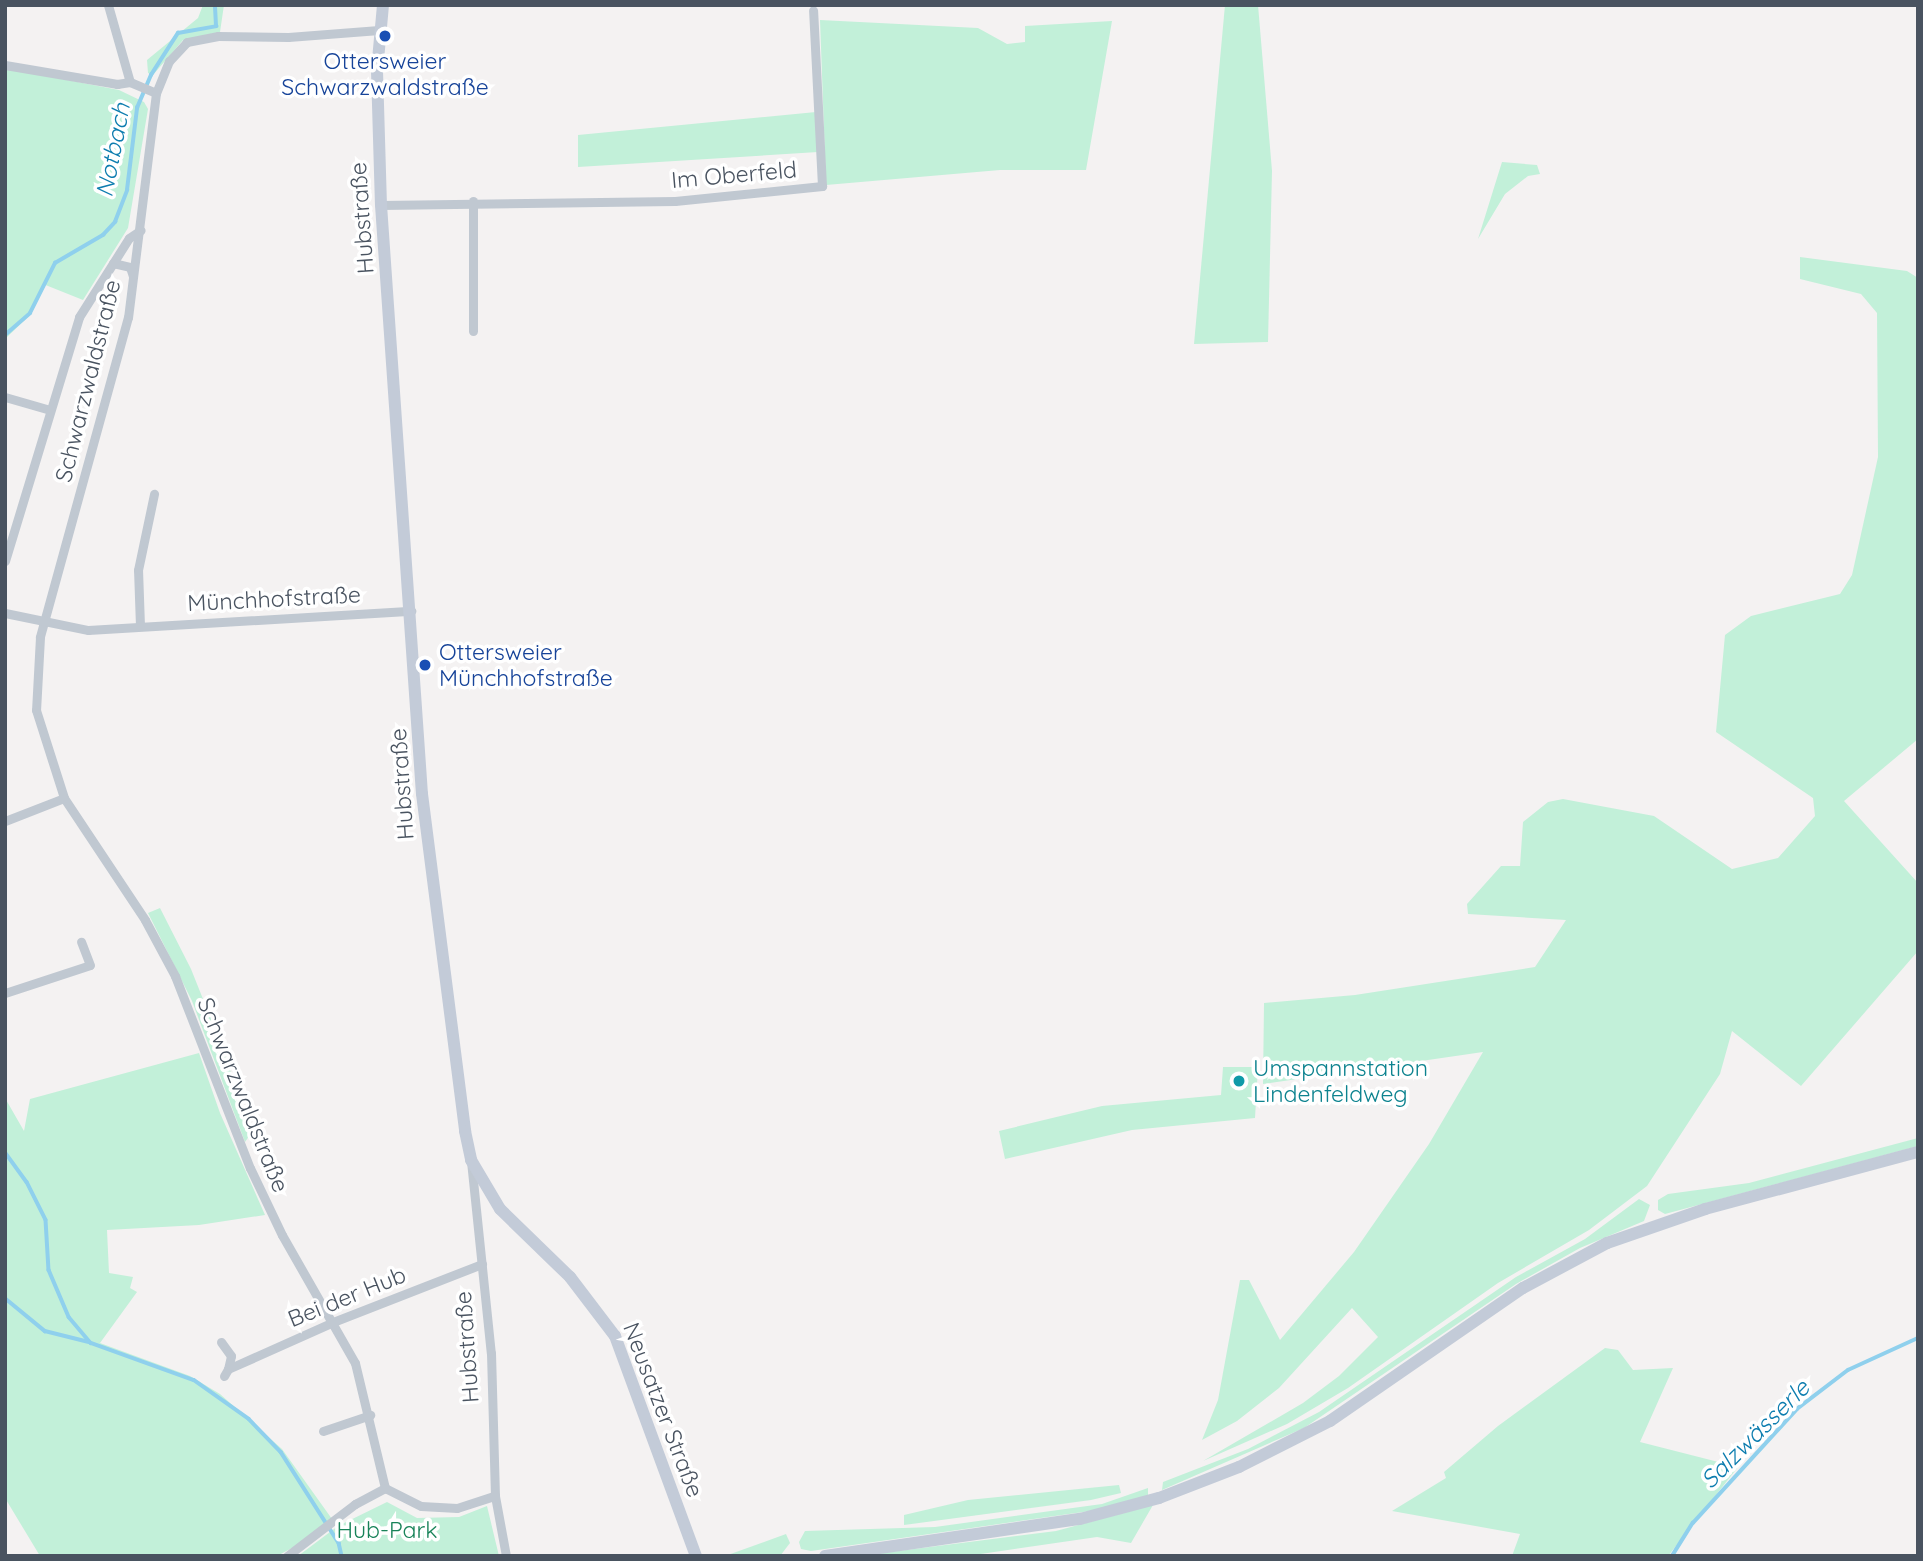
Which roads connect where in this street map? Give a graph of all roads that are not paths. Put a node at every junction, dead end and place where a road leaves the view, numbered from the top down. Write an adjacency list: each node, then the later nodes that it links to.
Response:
1 (108, 5): 6 (street)
2 (383, 5): 4 (main road, Hubstraße)
3 (813, 10): 8 (street, Im Oberfeld)
4 (379, 30): 7 (street, Schwarzwaldstraße); 9 (main road, Hubstraße)
5 (5, 65): 6 (street)
6 (131, 84): 7 (street)
7 (152, 92): 10 (street, Schwarzwaldstraße)
8 (473, 201): 9 (street, Im Oberfeld); 13 (street)
9 (381, 205): 18 (main road, Hubstraße)
10 (141, 230): 11 (street); 12 (street, Schwarzwaldstraße)
11 (113, 263): 12 (street); 15 (street)
12 (134, 277): 20 (street, Schwarzwaldstraße)
13 (473, 331)
14 (5, 397): 15 (street)
15 (50, 410): 17 (street)
16 (154, 494): 21 (street)
17 (5, 561)
18 (411, 611): 21 (street, Münchhofstraße); 27 (main road, Hubstraße)
19 (5, 613): 20 (street, Münchhofstraße)
20 (44, 622): 21 (street, Münchhofstraße); 22 (street, Schwarzwaldstraße)
21 (140, 626)
22 (64, 798): 23 (street); 29 (street, Schwarzwaldstraße)
23 (5, 821)
24 (81, 942): 25 (street)
25 (5, 993)
26 (1918, 1152): 38 (main road)
27 (471, 1160): 28 (street, Hubstraße); 37 (main road, Neusatzer Straße)
28 (482, 1264): 29 (street, Bei der Hub); 34 (street, Hubstraße)
29 (333, 1322): 30 (street, Bei der Hub); 31 (street, Schwarzwaldstraße)
30 (221, 1342)
31 (370, 1415): 32 (street); 33 (street, Schwarzwaldstraße)
32 (323, 1431)
33 (385, 1488): 34 (street); 35 (street)
34 (495, 1496): 36 (street, Hubstraße)
35 (287, 1556)
36 (506, 1556)
37 (696, 1556)
38 (825, 1556)

